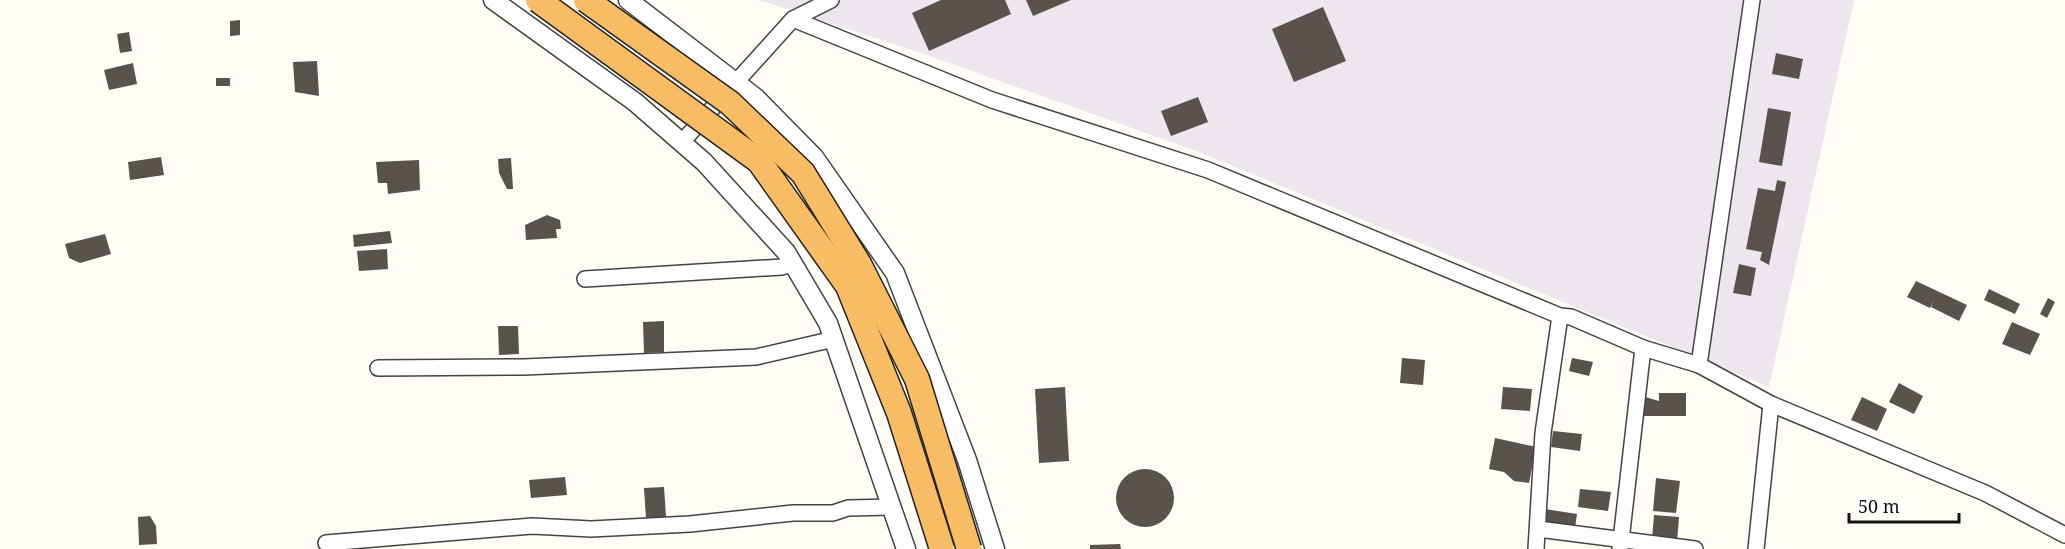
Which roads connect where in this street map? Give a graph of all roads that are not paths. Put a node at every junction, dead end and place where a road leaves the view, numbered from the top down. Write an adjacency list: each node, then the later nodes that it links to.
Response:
1 (493, 0): 9 (street)
2 (538, 0): 24 (highway, bridge)
3 (586, 0): 25 (highway, bridge)
4 (628, 0): 8 (street)
5 (831, 0): 7 (street)
6 (1752, 0): 15 (street)
7 (793, 19): 8 (street); 12 (street)
8 (736, 82): 9 (street); 26 (street)
9 (682, 142): 10 (street)
10 (795, 266): 11 (street); 13 (street)
11 (585, 279)
12 (1560, 316): 14 (street); 19 (street)
13 (834, 339): 16 (street); 18 (street)
14 (1643, 348): 15 (street); 22 (street)
15 (1699, 366): 17 (street)
16 (378, 368)
17 (1771, 404): 20 (street); 29 (street)
18 (892, 507): 21 (street); 23 (street)
19 (1538, 529): 22 (street); 27 (street)
20 (2065, 535)
21 (326, 543)
22 (1621, 545): 28 (street)
23 (906, 549)
24 (942, 549)
25 (969, 549)
26 (995, 549)
27 (1536, 549)
28 (1695, 549)
29 (1756, 549)

